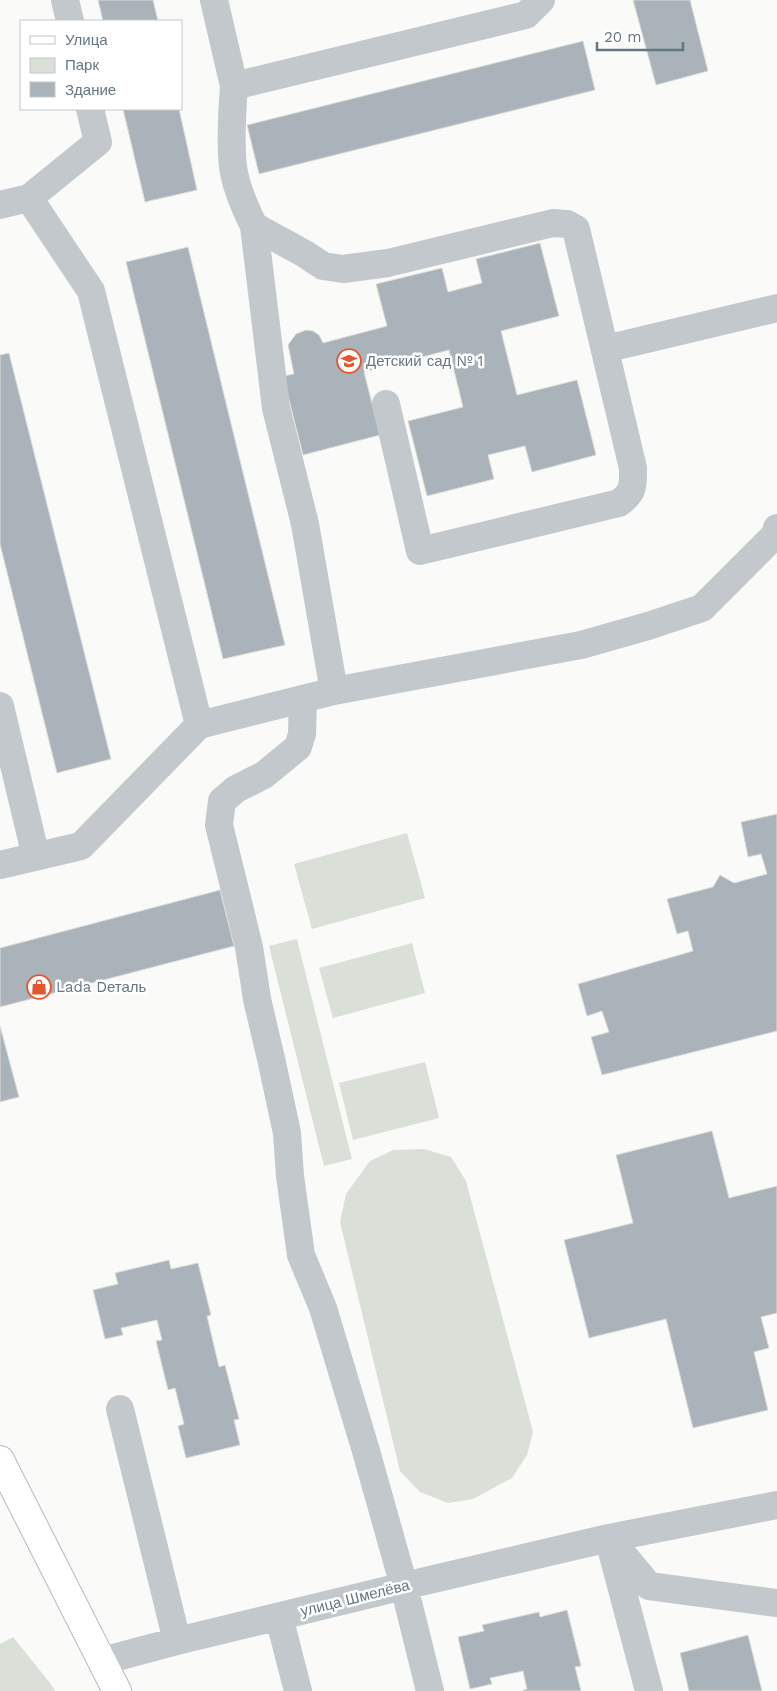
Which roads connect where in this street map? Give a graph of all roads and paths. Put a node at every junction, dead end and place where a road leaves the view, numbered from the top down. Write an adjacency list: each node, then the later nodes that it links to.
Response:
1 (65, 0): 4 (street)
2 (214, 0): 5 (street)
3 (541, 0): 5 (street)
4 (70, 20)
5 (234, 86): 9 (street)
6 (90, 110): 7 (street)
7 (29, 198): 8 (street); 17 (street)
8 (0, 205)
9 (254, 226): 11 (street); 14 (street)
10 (777, 308): 11 (street)
11 (605, 350): 12 (street)
12 (386, 404)
13 (777, 528): 14 (street)
14 (334, 691): 15 (street)
15 (303, 699): 17 (street); 24 (street)
16 (0, 706): 18 (street)
17 (199, 725): 18 (street)
18 (36, 857): 19 (street)
19 (0, 865)
20 (120, 1409): 27 (street)
21 (0, 1460): 28 (main road)
22 (777, 1505): 23 (street, улица Шмелёва)
23 (609, 1538): 24 (street, улица Шмелёва); 25 (street); 32 (street)
24 (404, 1586): 26 (street, улица Шмелёва); 31 (street)
25 (777, 1603)
26 (279, 1617): 27 (street, улица Шмелёва); 30 (street)
27 (177, 1642): 28 (street, улица Шмелёва)
28 (102, 1661): 29 (main road)
29 (117, 1691)
30 (298, 1691)
31 (430, 1691)
32 (649, 1691)

